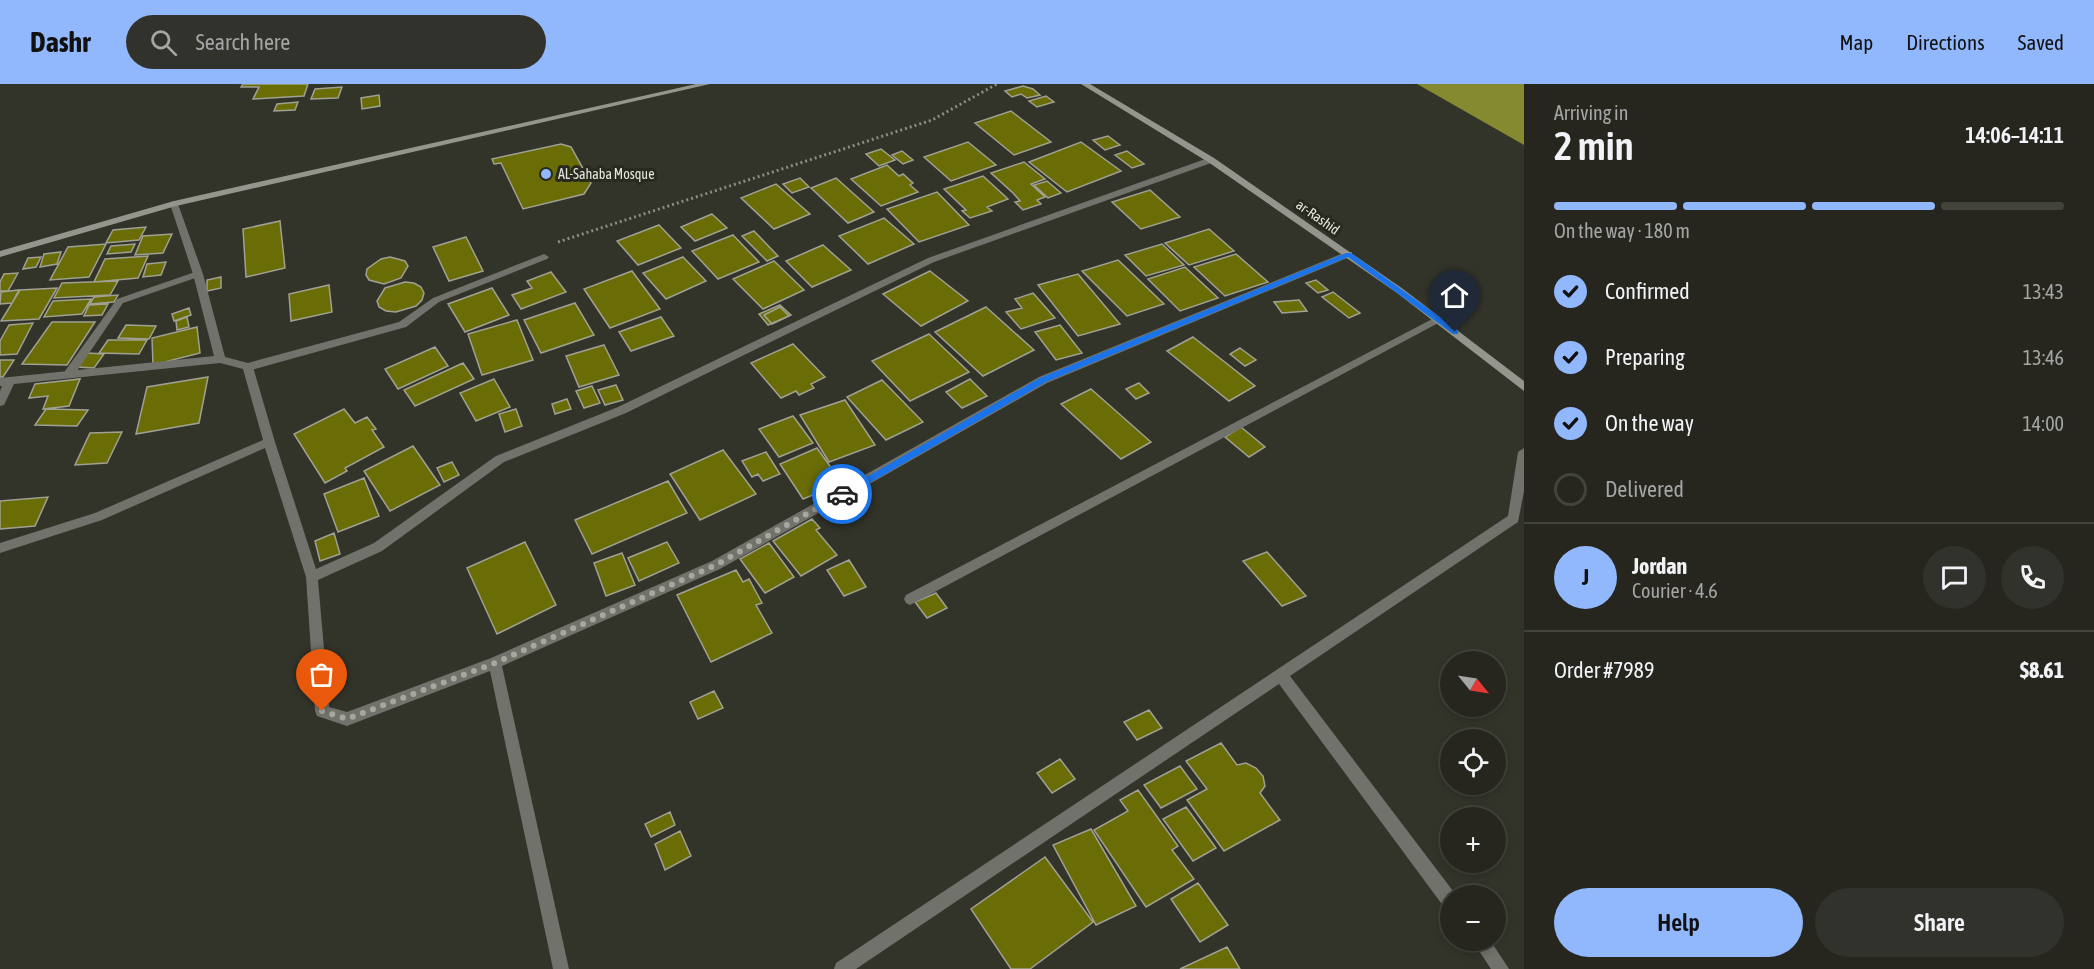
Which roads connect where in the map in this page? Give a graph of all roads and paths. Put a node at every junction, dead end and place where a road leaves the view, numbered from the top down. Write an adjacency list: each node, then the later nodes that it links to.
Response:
1 (706, 84): 5 (street)
2 (997, 84): 8 (path)
3 (1085, 84): 4 (street, ar-Rashid)
4 (1212, 159): 7 (street, ar-Rashid); 20 (street)
5 (174, 204): 6 (street); 9 (street)
6 (0, 254)
7 (1348, 254): 10 (street, ar-Rashid); 22 (street)
8 (544, 257): 12 (street)
9 (198, 274): 11 (street); 13 (street)
10 (1438, 319): 15 (street, ar-Rashid); 21 (street)
11 (220, 359): 12 (street); 13 (street)
12 (248, 367): 17 (street)
13 (69, 374): 14 (street)
14 (5, 382): 16 (street)
15 (1524, 387)
16 (0, 402)
17 (269, 442): 19 (street); 20 (street)
18 (1524, 452): 23 (street)
19 (0, 548)
20 (312, 577): 22 (street)
21 (910, 599)
22 (495, 663): 26 (street)
23 (1281, 675): 24 (street); 27 (street)
24 (1440, 888)
25 (1488, 951): 28 (street)
26 (561, 969)
27 (842, 969)
28 (1501, 969)

